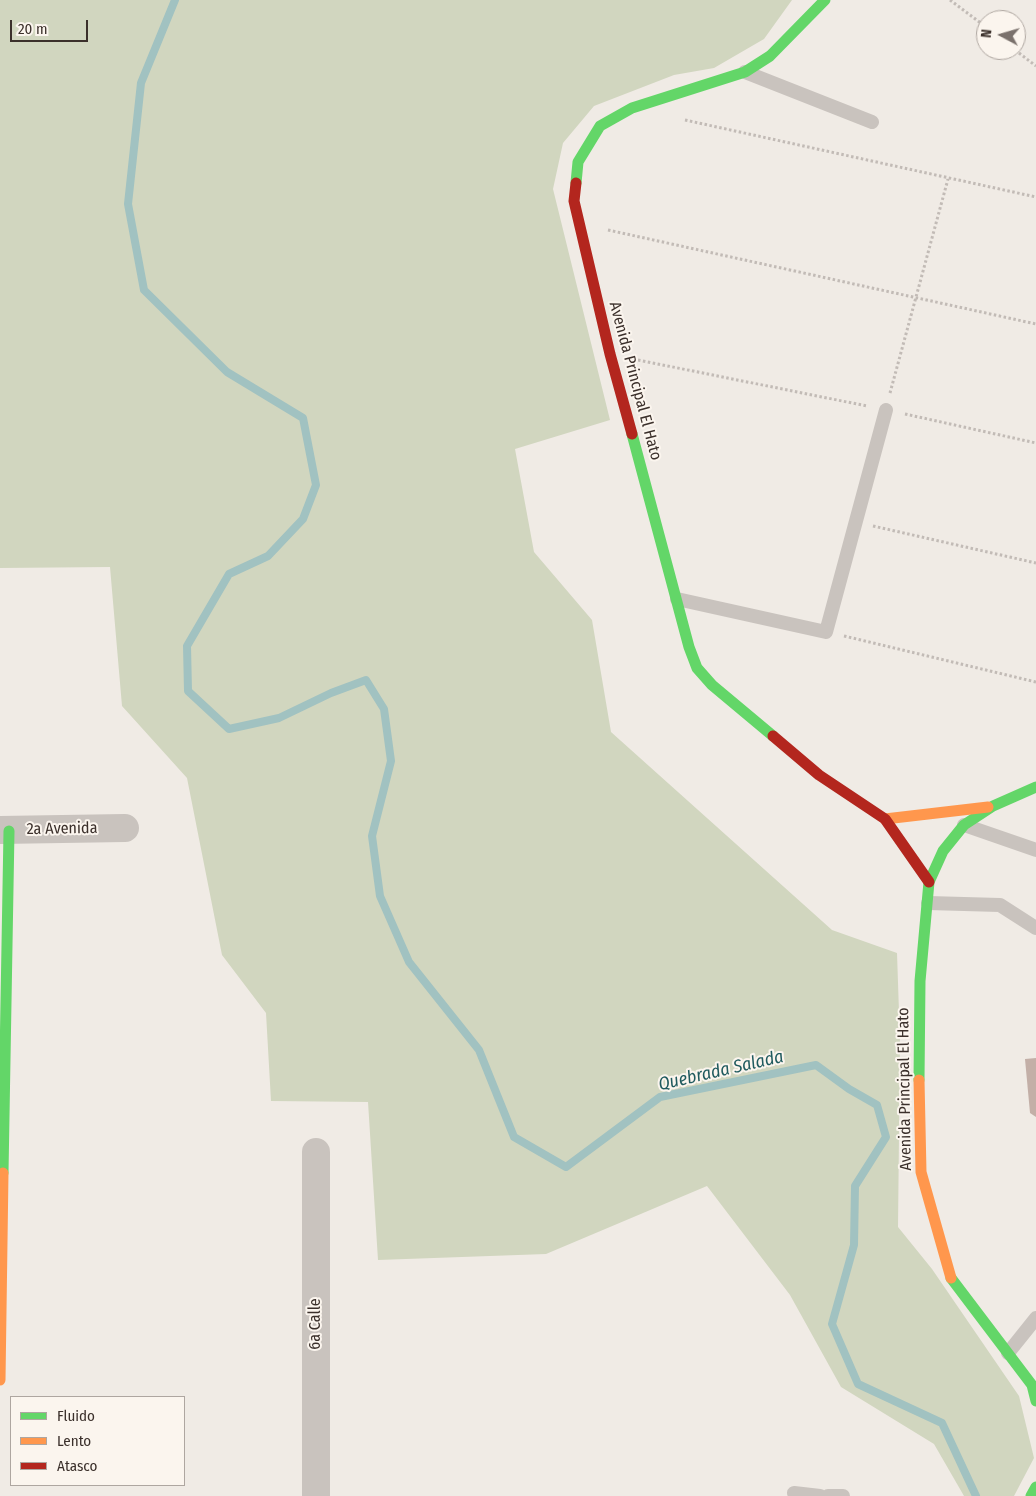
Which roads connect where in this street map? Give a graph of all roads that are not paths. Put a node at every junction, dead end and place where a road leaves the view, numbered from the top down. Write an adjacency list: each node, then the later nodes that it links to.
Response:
1 (825, 0): 2 (street, Avenida Principal El Hato)
2 (746, 72): 3 (lane); 5 (street, Avenida Principal El Hato)
3 (872, 122)
4 (886, 410): 5 (lane)
5 (677, 599): 8 (street, Avenida Principal El Hato)
6 (1036, 787): 7 (street, Avenida Principal El Hato)
7 (992, 806): 8 (street, Avenida Principal El Hato); 9 (street, Avenida Principal El Hato)
8 (885, 819): 13 (street, Avenida Principal El Hato)
9 (964, 825): 12 (lane); 13 (street, Avenida Principal El Hato)
10 (125, 828): 11 (street, 2a Avenida)
11 (4, 830): 19 (street)
12 (1036, 850)
13 (929, 882): 14 (street, Avenida Principal El Hato)
14 (928, 903): 15 (lane); 18 (street, Avenida Principal El Hato)
15 (1036, 928)
16 (316, 1152): 24 (street, 6a Calle)
17 (1036, 1318): 18 (lane)
18 (1008, 1353): 20 (street, Avenida Principal El Hato)
19 (0, 1380)
20 (1034, 1386): 21 (street, Avenida Principal El Hato)
21 (1036, 1401)
22 (1036, 1487): 28 (street)
23 (794, 1493): 25 (lane)
24 (316, 1496)
25 (820, 1496)
26 (828, 1496): 27 (lane)
27 (843, 1496)
28 (1031, 1496)

